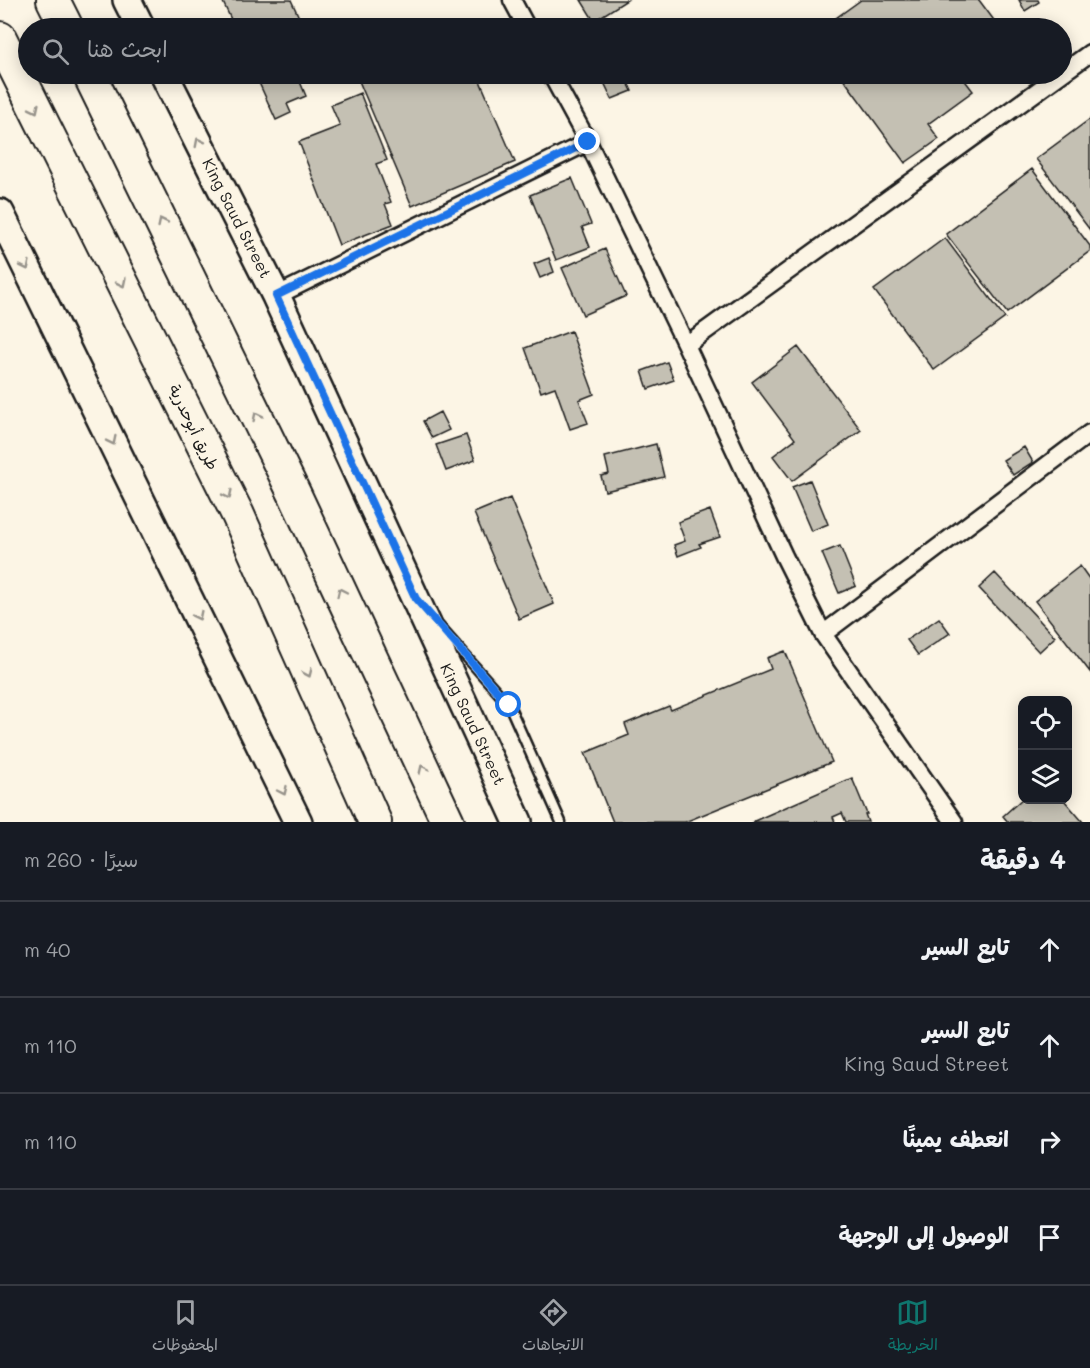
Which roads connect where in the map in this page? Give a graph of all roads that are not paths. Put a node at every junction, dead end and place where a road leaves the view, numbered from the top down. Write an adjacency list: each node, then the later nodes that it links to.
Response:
1 (53, 0): 4 (highway)
2 (127, 0): 5 (main road)
3 (512, 0): 6 (street)
4 (62, 18)
5 (136, 18)
6 (522, 18)
7 (0, 38): 10 (highway, طريق أبوحدرية, one-way to 10)
8 (1090, 53): 9 (street)
9 (1072, 66)
10 (18, 74)
11 (23, 84): 24 (highway, طريق أبوحدرية, one-way to 24)
12 (94, 84): 25 (highway, one-way to 12)
13 (169, 84): 18 (main road, King Saud Street, one-way to 13)
14 (556, 84): 16 (street)
15 (1047, 84): 19 (street)
16 (588, 142): 18 (street); 19 (street)
17 (0, 213): 23 (main road, one-way to 23)
18 (276, 296): 21 (main road, King Saud Street)
19 (686, 345): 22 (street)
20 (1090, 433): 22 (street)
21 (416, 599): 26 (main road, King Saud Street); 27 (lane)
22 (823, 634): 28 (street)
23 (298, 822)
24 (375, 822)
25 (448, 822)
26 (518, 822)
27 (561, 822)
28 (954, 822)

